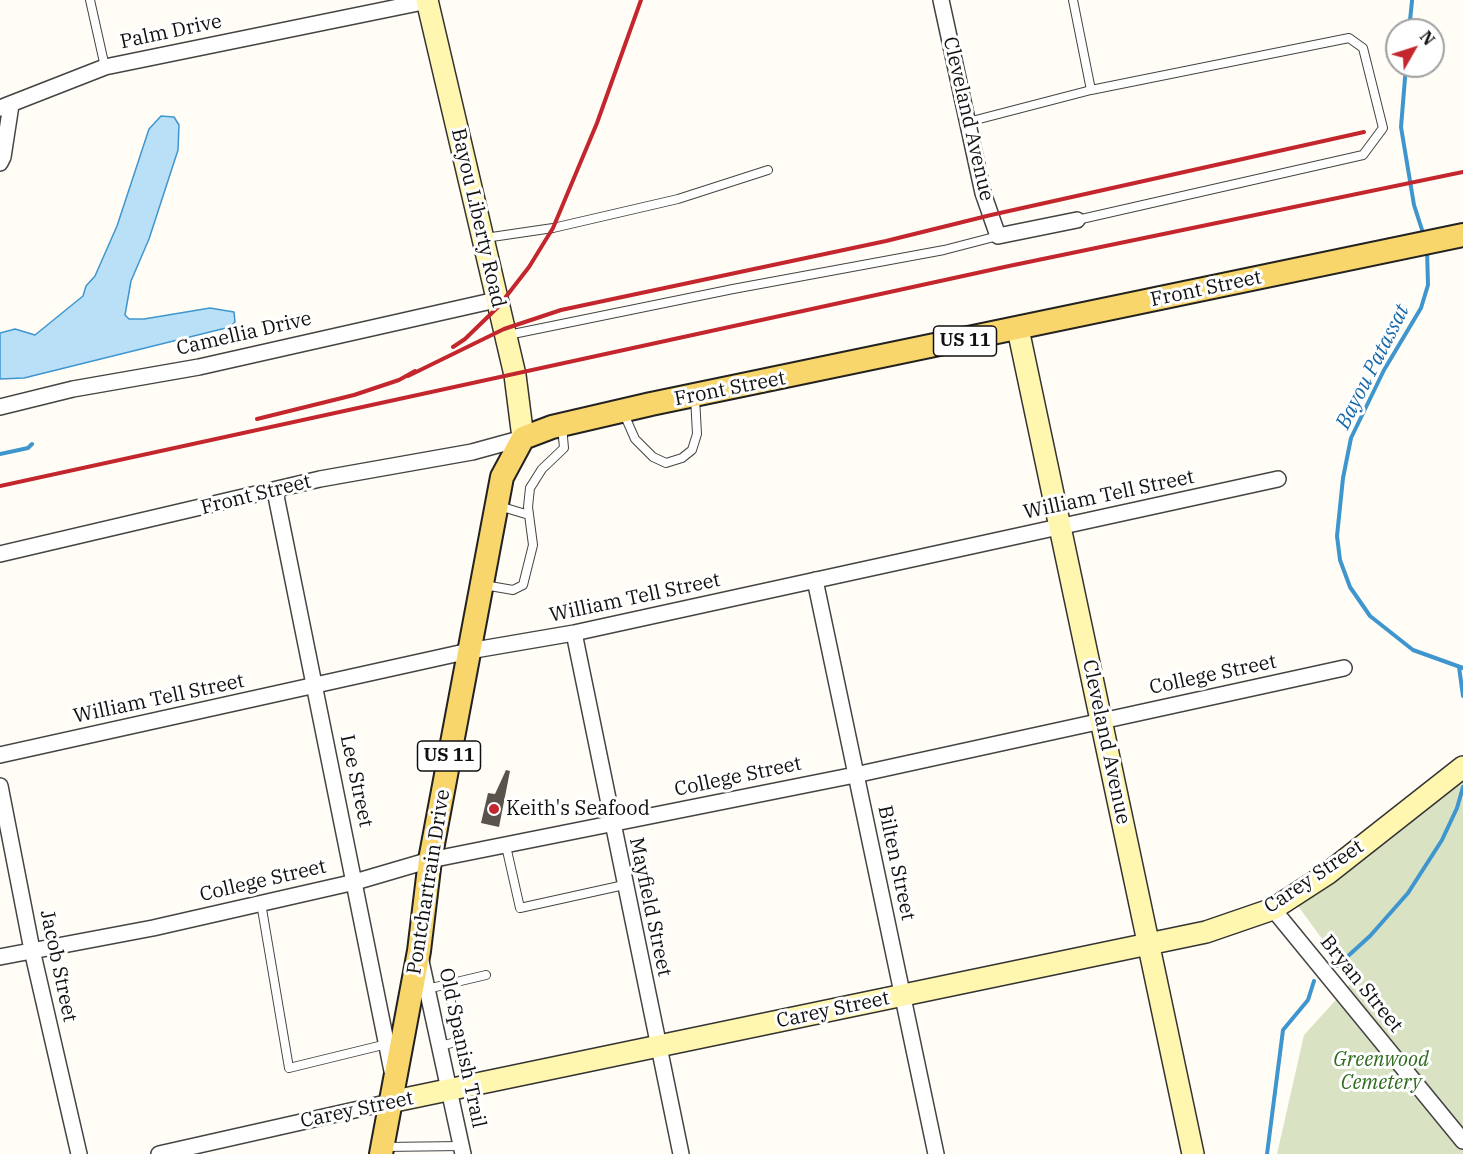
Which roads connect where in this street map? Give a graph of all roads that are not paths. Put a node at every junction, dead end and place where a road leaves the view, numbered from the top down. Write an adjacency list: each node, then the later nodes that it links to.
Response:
1 (90, 0): 5 (lane)
2 (429, 0): 5 (street, Palm Drive); 14 (street, Bayou Liberty Road)
3 (941, 0): 8 (street, Cleveland Avenue)
4 (1073, 0): 6 (lane)
5 (105, 66): 7 (street, Palm Drive)
6 (1091, 90): 8 (lane); 11 (lane)
7 (6, 107): 9 (street)
8 (968, 122): 13 (street, Cleveland Avenue)
9 (0, 163)
10 (768, 170): 14 (lane)
11 (1077, 220): 13 (street)
12 (1460, 235): 16 (main road, Front Street / US 11)
13 (998, 236): 17 (lane)
14 (483, 239): 15 (street, Bayou Liberty Road)
15 (496, 300): 17 (street, Bayou Liberty Road); 19 (street, Camellia Drive)
16 (1018, 329): 18 (main road, Front Street / US 11); 27 (street, Cleveland Avenue)
17 (505, 336): 22 (street, Bayou Liberty Road)
18 (695, 396): 20 (main road, Front Street / US 11); 20 (lane)
19 (0, 407)
20 (623, 411): 21 (main road, Front Street / US 11)
21 (561, 425): 22 (main road, Front Street / US 11); 26 (lane)
22 (523, 438): 24 (street, Front Street); 25 (main road, Pontchartrain Drive / US 11)
23 (1278, 479): 27 (street, William Tell Street)
24 (275, 491): 28 (street, Front Street); 34 (street, Lee Street)
25 (497, 506): 26 (lane); 30 (main road, Pontchartrain Drive / US 11)
26 (529, 515): 30 (lane)
27 (1060, 527): 29 (street, William Tell Street); 35 (street, Cleveland Avenue)
28 (0, 554)
29 (815, 580): 31 (street, William Tell Street); 38 (street, Bilten Street)
30 (482, 584): 32 (main road, Pontchartrain Drive / US 11)
31 (574, 633): 32 (street, William Tell Street); 40 (street, Mayfield Street)
32 (469, 651): 34 (street, William Tell Street); 42 (main road, Pontchartrain Drive / US 11)
33 (1344, 669): 35 (street, College Street)
34 (315, 686): 36 (street, William Tell Street); 43 (street, Lee Street)
35 (1101, 721): 38 (street, College Street); 47 (street, Cleveland Avenue)
36 (0, 755)
37 (1458, 771): 46 (street, Carey Street)
38 (855, 775): 40 (street, College Street); 54 (street, Bilten Street)
39 (0, 786): 48 (street, Jacob Street)
40 (612, 825): 41 (street, College Street); 44 (street, Mayfield Street)
41 (506, 846): 42 (street, College Street); 44 (lane)
42 (430, 860): 43 (street, College Street); 49 (main road, Pontchartrain Drive / US 11)
43 (355, 882): 45 (street, College Street); 55 (street, Lee Street)
44 (624, 885): 57 (street, Mayfield Street)
45 (261, 903): 48 (street, College Street); 55 (lane)
46 (1273, 909): 47 (street, Carey Street); 61 (street, Bryan Street)
47 (1149, 943): 54 (street, Carey Street); 69 (street, Cleveland Avenue)
48 (32, 950): 50 (street, College Street); 65 (street, Jacob Street)
49 (419, 951): 53 (street, Old Spanish Trail); 58 (main road, Pontchartrain Drive / US 11)
50 (0, 957)
51 (486, 975): 52 (lane)
52 (447, 984): 53 (lane); 56 (lane)
53 (427, 988): 56 (street, Old Spanish Trail)
54 (903, 995): 57 (street, Carey Street); 68 (street, Bilten Street)
55 (387, 1044): 58 (street, Lee Street)
56 (440, 1046): 59 (street, Old Spanish Trail)
57 (658, 1047): 59 (street, Carey Street); 67 (street, Mayfield Street)
58 (394, 1080): 60 (main road, Pontchartrain Drive / US 11)
59 (449, 1091): 60 (street, Carey Street); 63 (street, Old Spanish Trail)
60 (390, 1102): 62 (main road, Pontchartrain Drive / US 11); 66 (street, Carey Street)
61 (1463, 1141)
62 (382, 1150): 64 (lane)
63 (462, 1150): 64 (lane)
64 (437, 1151)
65 (78, 1154)
66 (159, 1154)
67 (681, 1154)
68 (936, 1154)
69 (1193, 1154)

